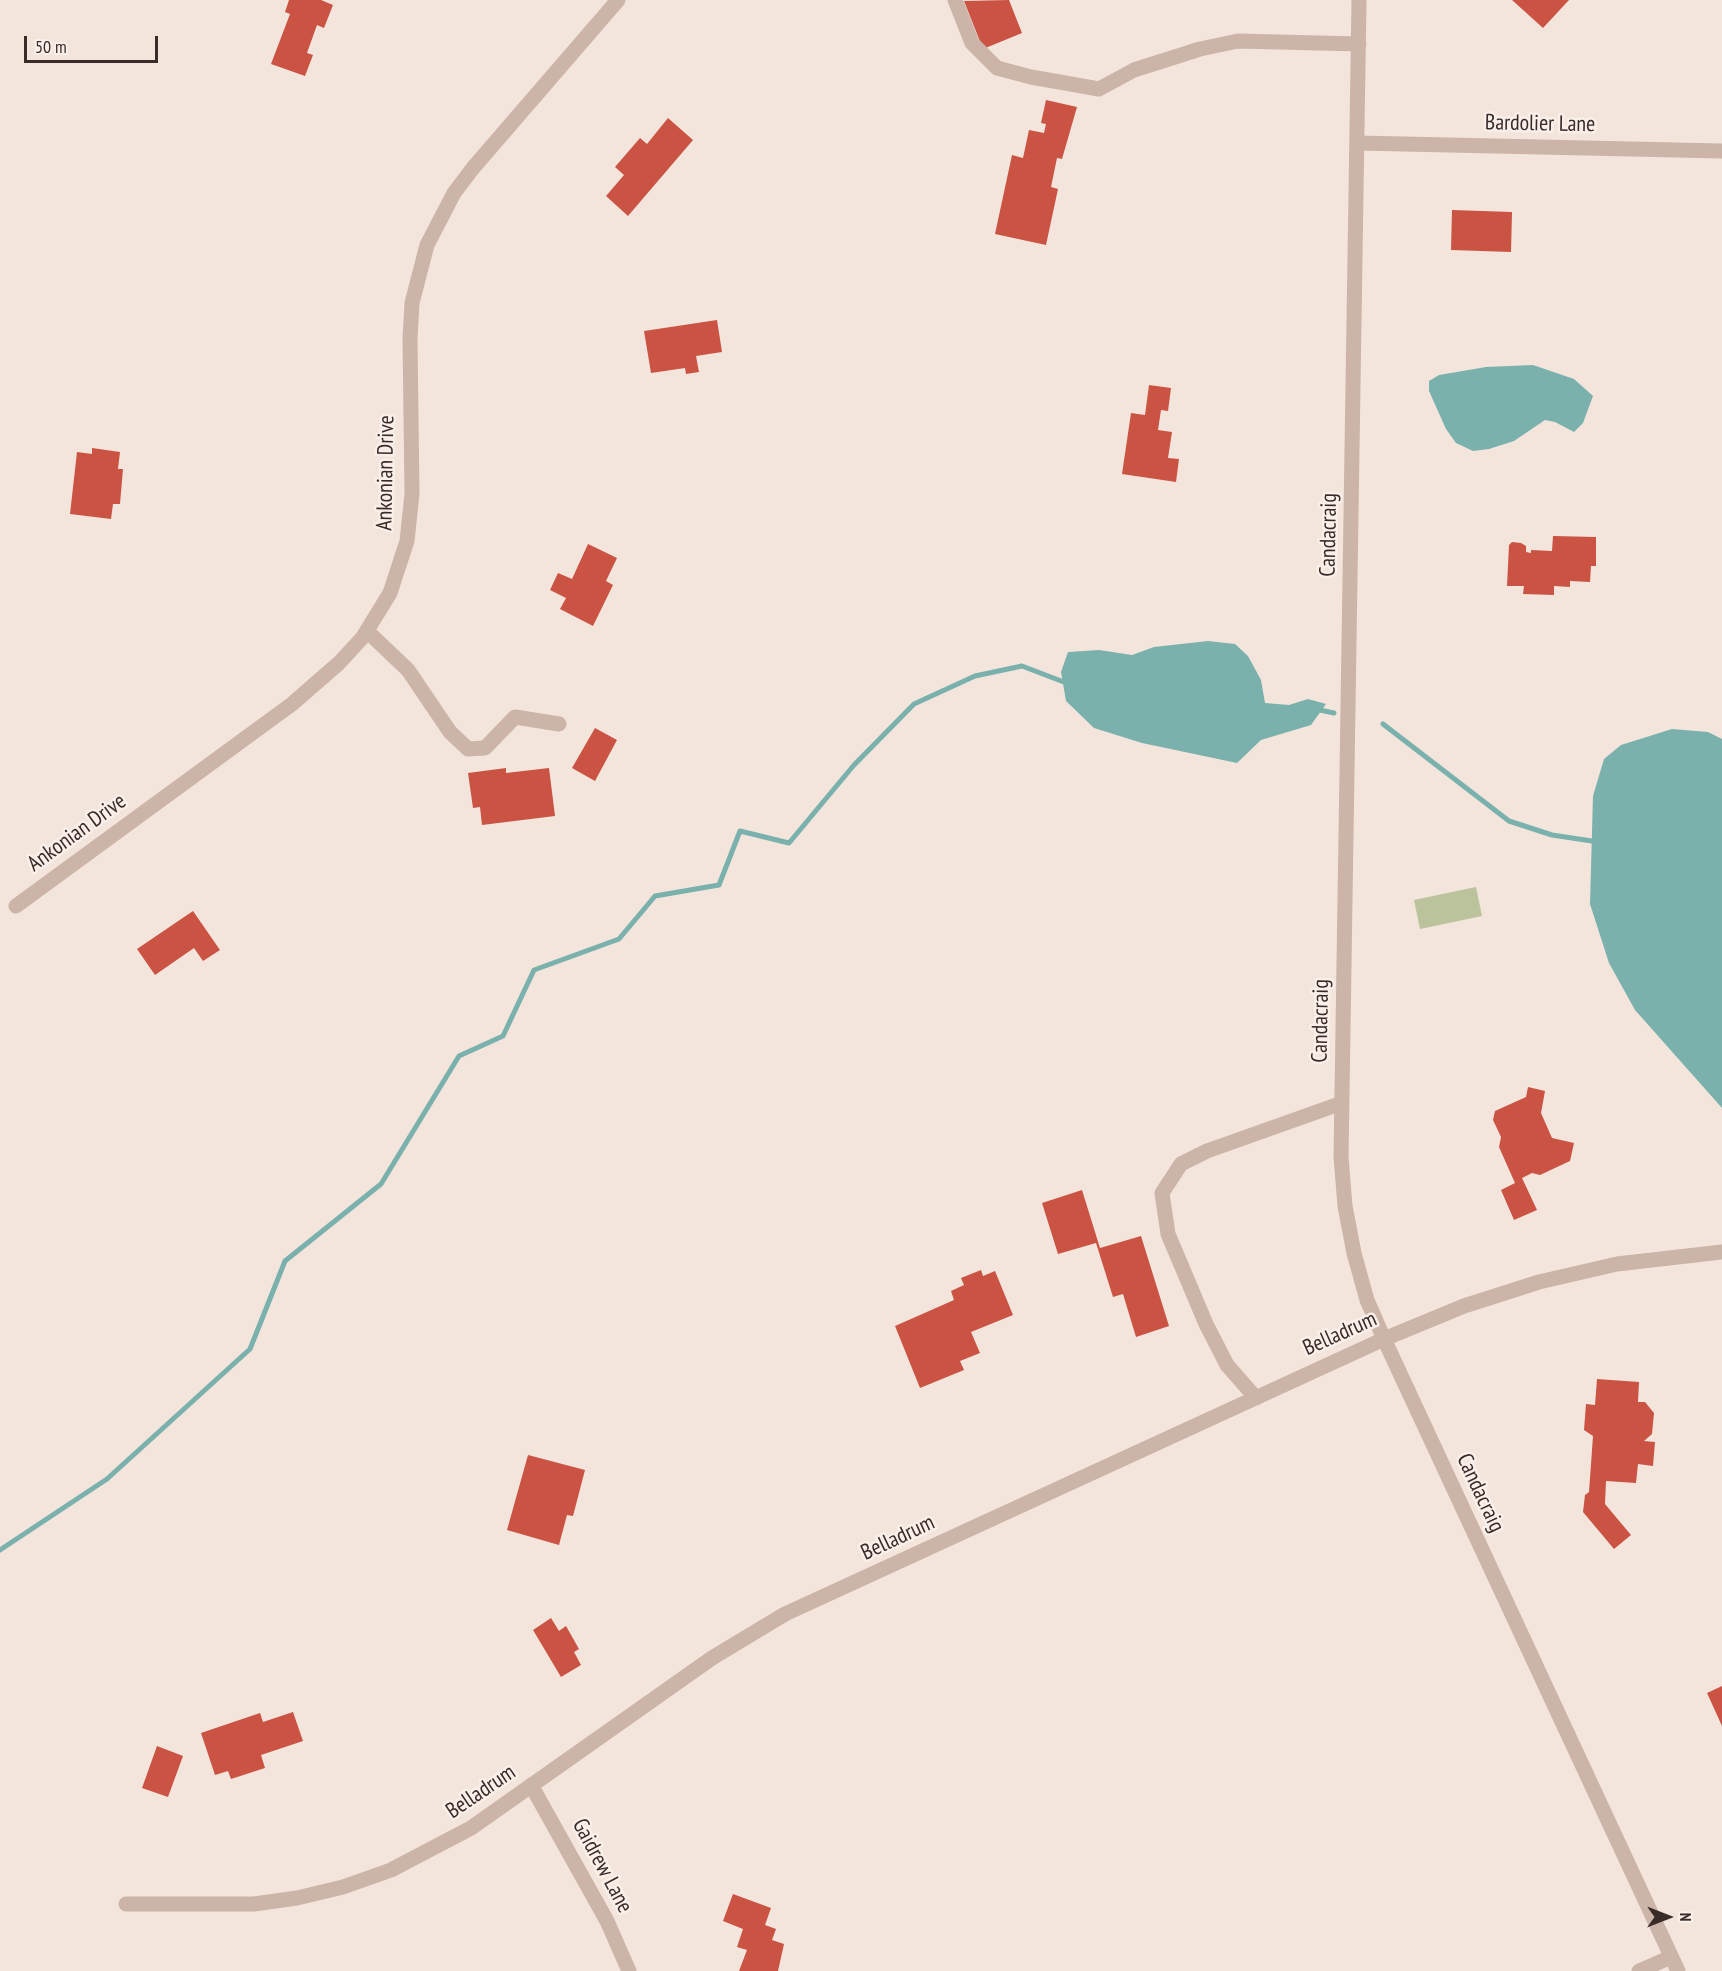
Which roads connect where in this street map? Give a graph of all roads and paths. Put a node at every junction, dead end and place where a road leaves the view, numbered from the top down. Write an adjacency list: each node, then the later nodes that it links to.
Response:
1 (618, 0): 7 (street, Ankonian Drive)
2 (955, 0): 4 (street)
3 (1359, 0): 4 (street, Candacraig)
4 (1359, 44): 5 (street, Candacraig)
5 (1358, 143): 6 (street, Bardolier Lane); 10 (street, Candacraig)
6 (1722, 151)
7 (367, 631): 8 (street); 9 (street, Ankonian Drive)
8 (560, 724)
9 (16, 906)
10 (1342, 1103): 12 (street, Candacraig); 13 (street)
11 (1722, 1252): 12 (street, Belladrum)
12 (1384, 1339): 13 (street, Belladrum); 16 (street, Candacraig)
13 (1256, 1398): 14 (street, Belladrum)
14 (531, 1785): 15 (street, Belladrum); 17 (street, Gaidrew Lane)
15 (126, 1904)
16 (1675, 1964): 18 (street)
17 (629, 1971)
18 (1639, 1971)

